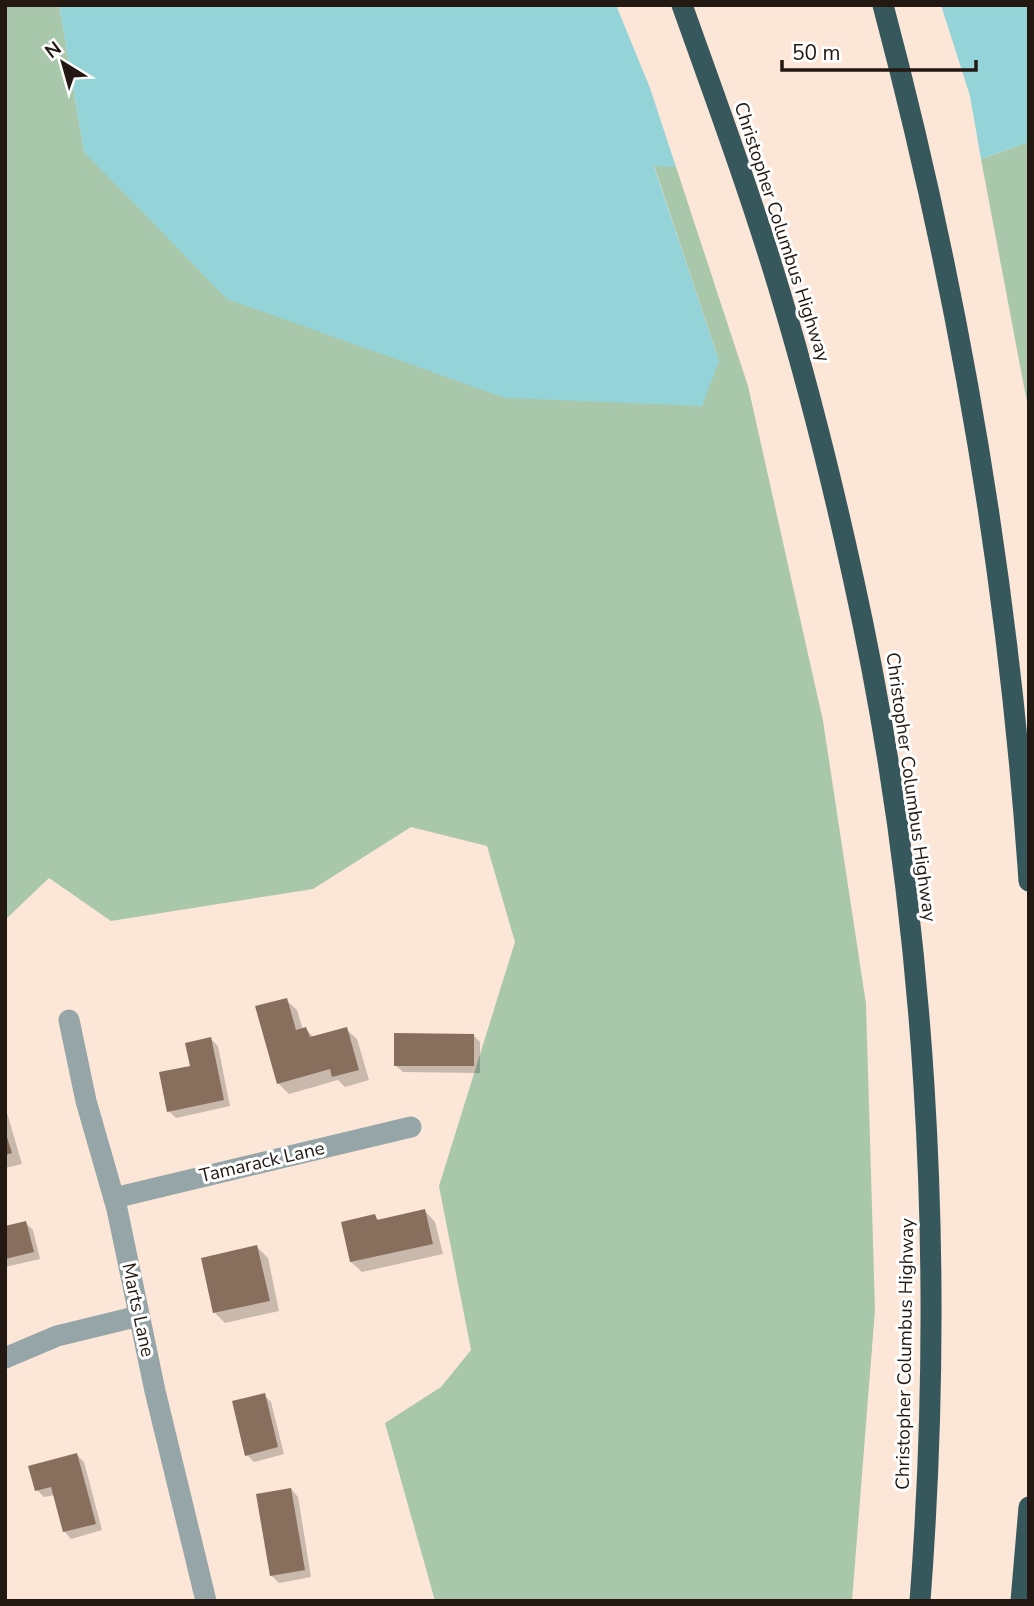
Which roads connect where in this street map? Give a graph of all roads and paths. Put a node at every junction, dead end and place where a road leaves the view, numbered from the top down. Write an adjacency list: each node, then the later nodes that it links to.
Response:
1 (682, 5): 11 (highway, Christopher Columbus Highway)
2 (883, 5): 3 (highway)
3 (1029, 881)
4 (69, 1020): 6 (street, Marts Lane)
5 (411, 1126): 6 (street, Tamarack Lane)
6 (114, 1198): 7 (street, Marts Lane)
7 (139, 1316): 8 (street); 10 (street, Marts Lane)
8 (5, 1358)
9 (1029, 1507): 12 (highway)
10 (206, 1601)
11 (920, 1601)
12 (1021, 1601)

